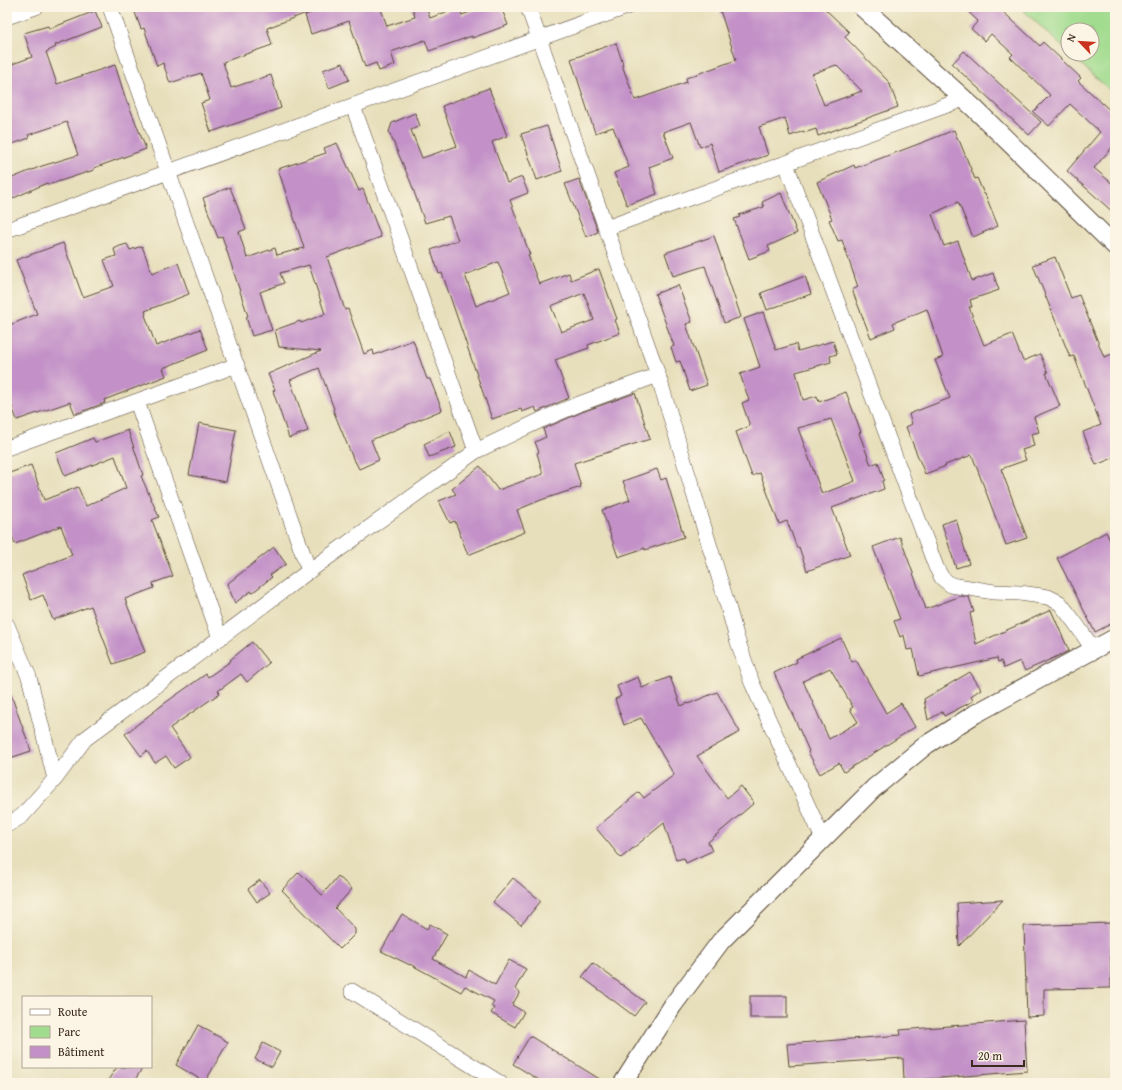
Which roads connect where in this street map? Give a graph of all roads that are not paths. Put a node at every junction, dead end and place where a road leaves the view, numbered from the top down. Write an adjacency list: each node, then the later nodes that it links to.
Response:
1 (36, 7): 6 (street)
2 (110, 7): 11 (street)
3 (528, 7): 7 (street)
4 (627, 7): 7 (street)
5 (862, 7): 8 (street)
6 (7, 17)
7 (540, 39): 9 (street); 12 (street)
8 (964, 100): 10 (street); 14 (street)
9 (353, 106): 11 (street); 19 (street)
10 (786, 164): 12 (street); 24 (street)
11 (169, 172): 13 (street); 15 (street)
12 (606, 228): 16 (street)
13 (7, 230)
14 (1115, 246)
15 (237, 365): 17 (street); 20 (street)
16 (658, 376): 19 (street); 27 (street)
17 (136, 402): 18 (street); 22 (street)
18 (7, 448)
19 (476, 451): 20 (street)
20 (310, 571): 22 (street)
21 (7, 624): 25 (street)
22 (220, 638): 25 (street)
23 (1115, 638): 24 (street)
24 (1093, 649): 27 (street)
25 (55, 779): 26 (street)
26 (7, 825)
27 (823, 839): 30 (street)
28 (352, 991): 29 (street)
29 (500, 1083)
30 (623, 1083)

